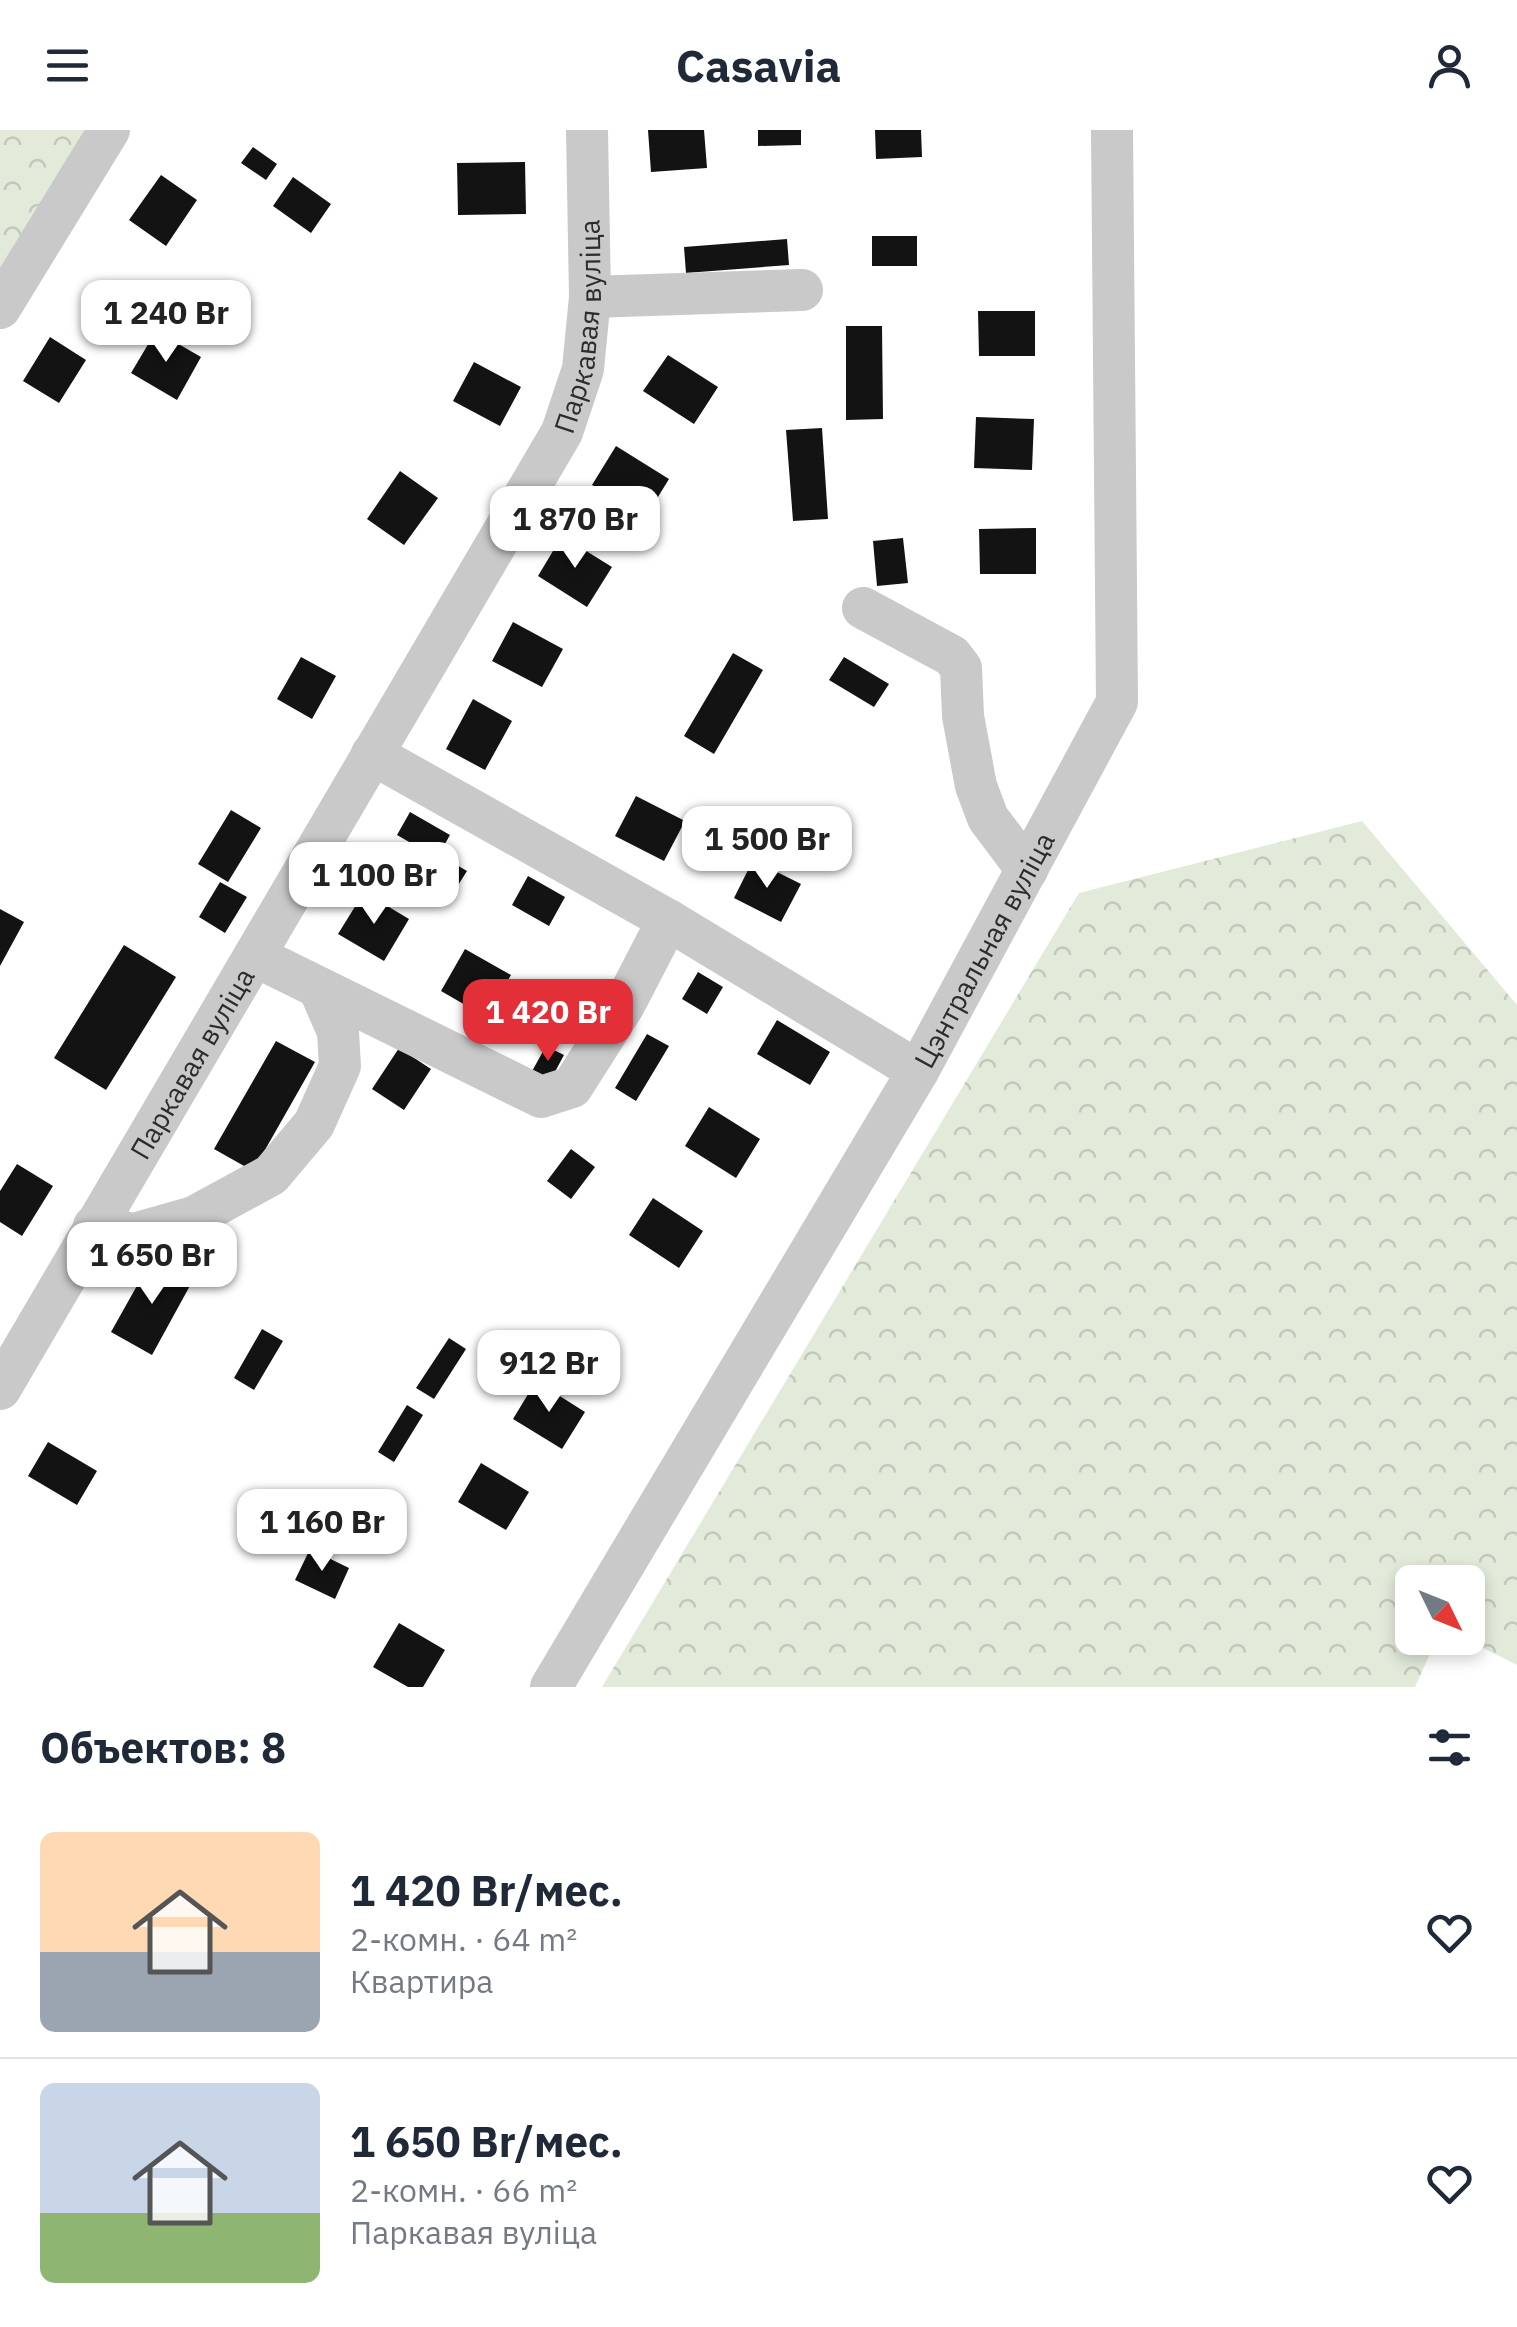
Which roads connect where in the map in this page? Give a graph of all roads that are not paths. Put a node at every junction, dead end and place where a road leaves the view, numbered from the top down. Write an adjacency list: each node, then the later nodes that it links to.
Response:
1 (109, 130): 6 (street)
2 (588, 130): 5 (street, Паркавая вуліца)
3 (1112, 130): 9 (street, Цэнтральная вуліца)
4 (802, 290): 5 (street)
5 (590, 297): 8 (street, Паркавая вуліца)
6 (0, 308)
7 (863, 608): 9 (street)
8 (372, 754): 10 (street); 11 (street, Паркавая вуліца)
9 (1027, 870): 13 (street, Цэнтральная вуліца)
10 (668, 920): 12 (street); 13 (street)
11 (255, 956): 12 (street); 14 (street, Паркавая вуліца)
12 (319, 988): 14 (street)
13 (918, 1071): 16 (street, Цэнтральная вуліца)
14 (94, 1226): 15 (street, Паркавая вуліца)
15 (0, 1389)
16 (551, 1687)

